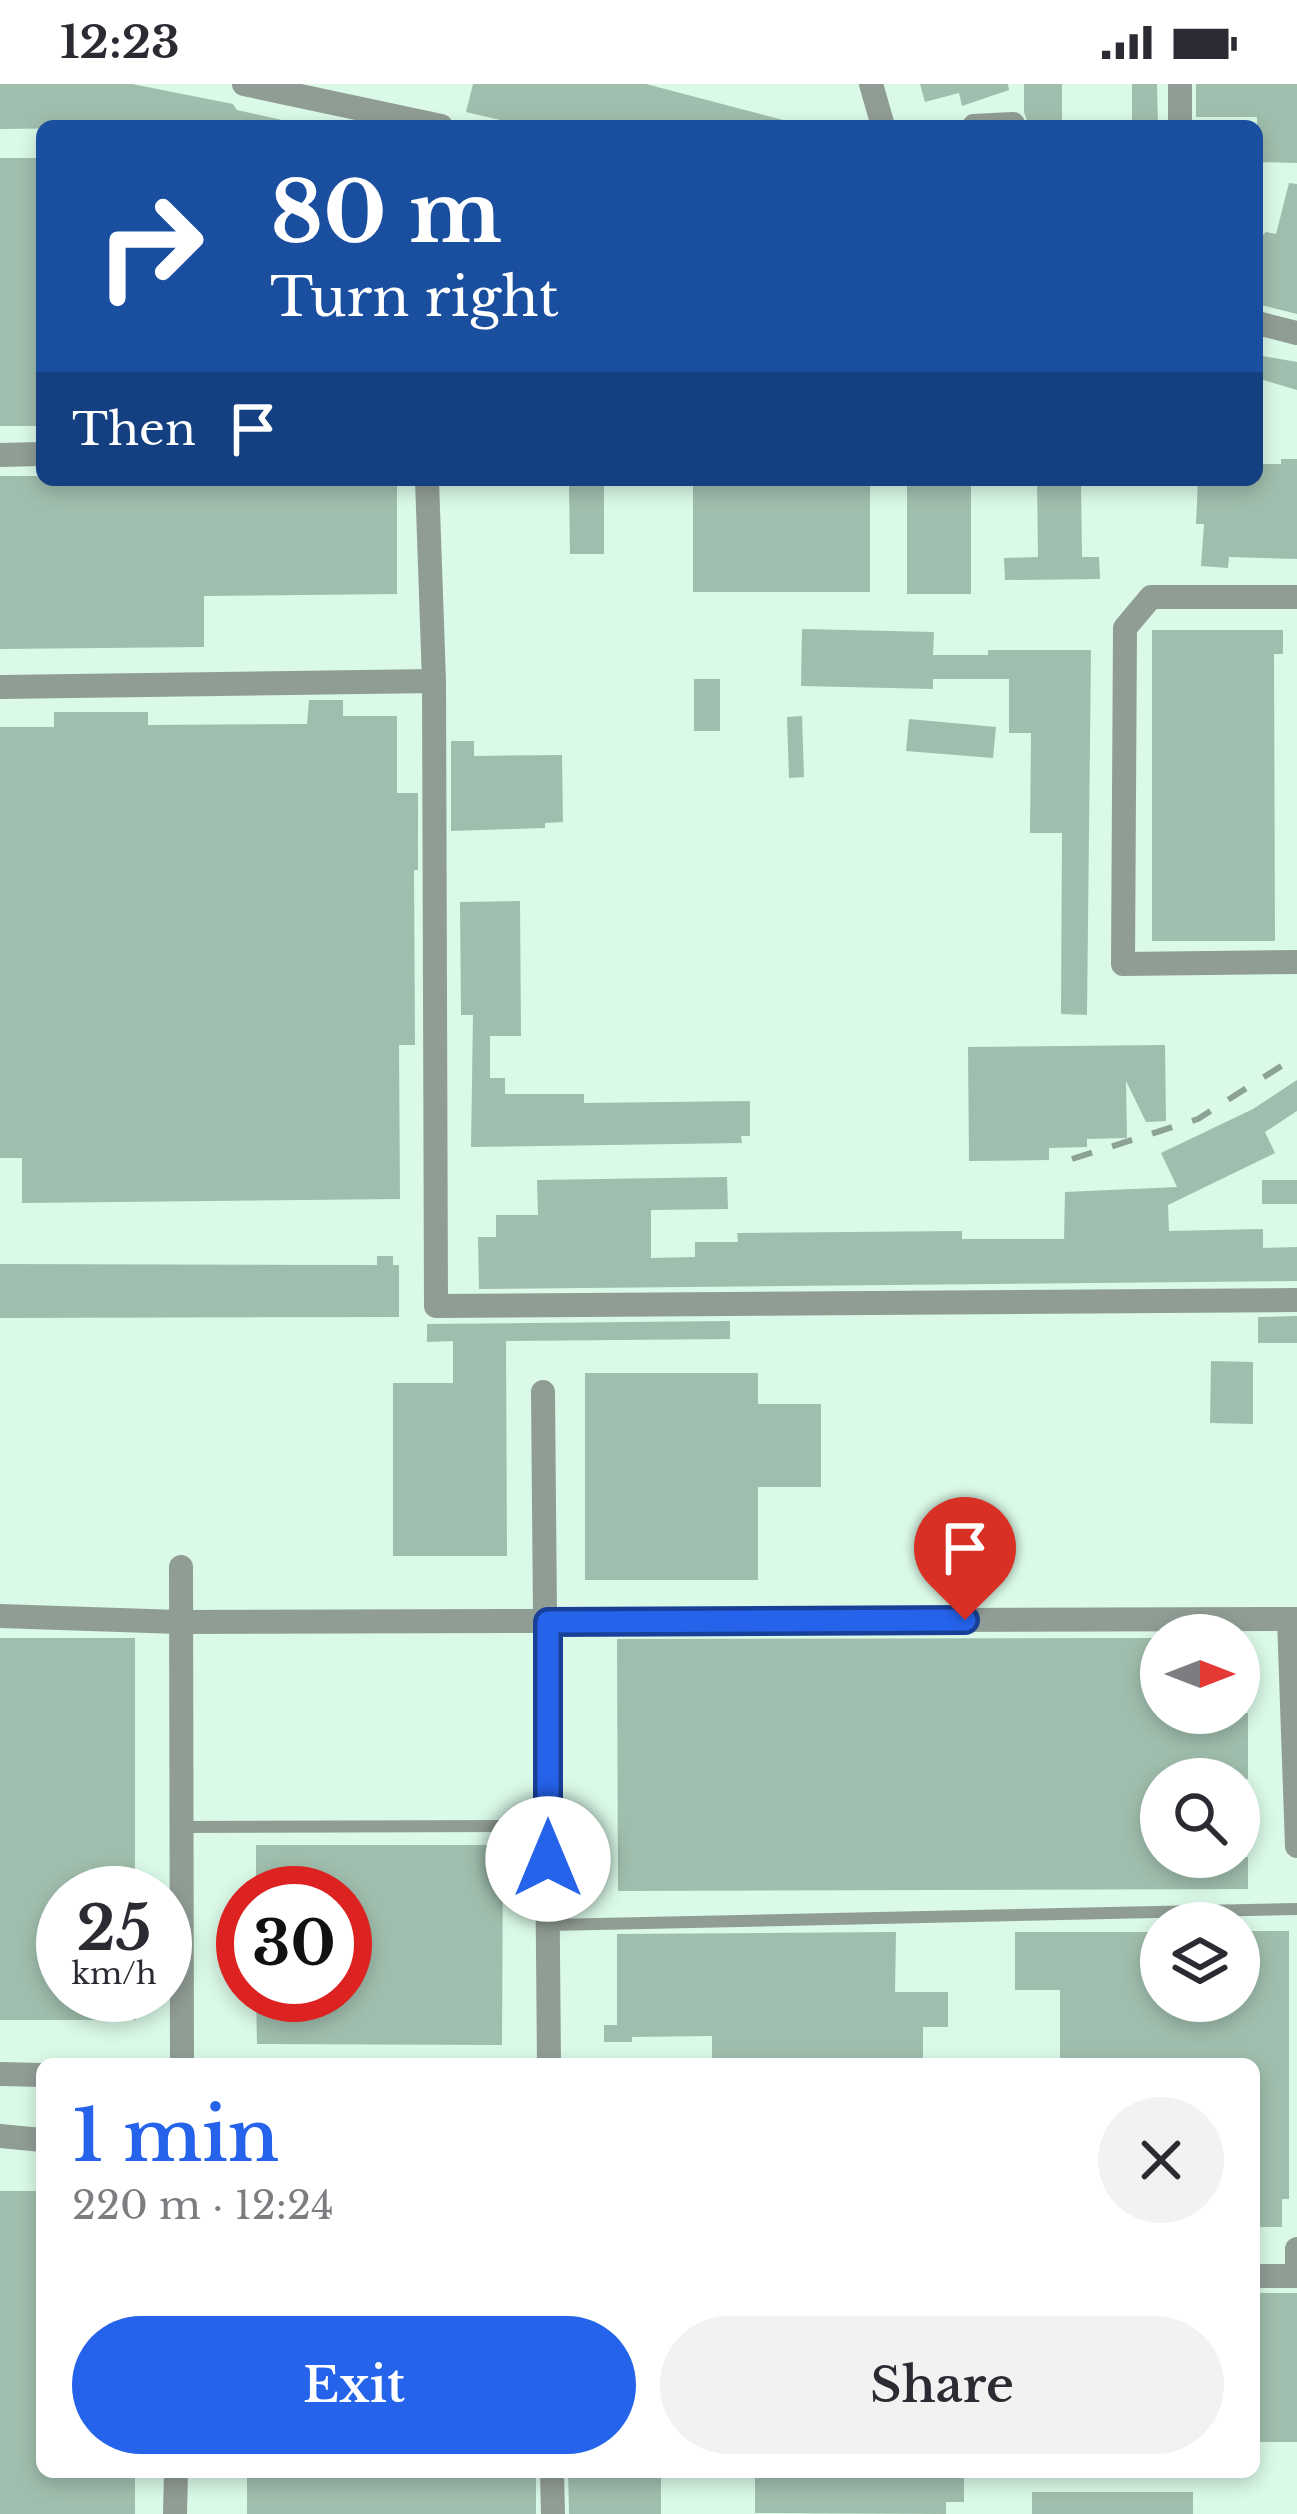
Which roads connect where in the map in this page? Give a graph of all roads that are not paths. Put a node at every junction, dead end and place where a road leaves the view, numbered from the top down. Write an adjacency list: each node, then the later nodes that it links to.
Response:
1 (244, 84): 4 (street)
2 (871, 84): 5 (street)
3 (1180, 84): 6 (street)
4 (413, 120)
5 (881, 120)
6 (1180, 120)
7 (1263, 324): 8 (street)
8 (1297, 333)
9 (36, 454): 10 (street)
10 (0, 455)
11 (427, 486): 13 (street)
12 (1297, 597): 15 (street)
13 (434, 681): 14 (street); 16 (street)
14 (0, 687)
15 (1297, 962)
16 (1297, 1300)
17 (543, 1392): 22 (street)
18 (181, 1567): 21 (street)
19 (0, 1616): 21 (street)
20 (1293, 1619): 22 (street); 25 (street)
21 (179, 1622): 22 (street); 24 (street)
22 (548, 1622): 23 (street)
23 (548, 1826): 24 (lane); 27 (street)
24 (180, 1827): 28 (street)
25 (1297, 1846)
26 (1297, 1909): 27 (lane)
27 (549, 1925): 29 (street)
28 (182, 2058)
29 (549, 2058)
30 (0, 2074): 31 (street)
31 (36, 2075)
32 (0, 2137): 33 (street)
33 (36, 2140)
34 (1297, 2249): 35 (street)
35 (1260, 2276)
36 (176, 2478): 38 (street)
37 (552, 2478): 39 (street)
38 (175, 2514)
39 (553, 2514)

